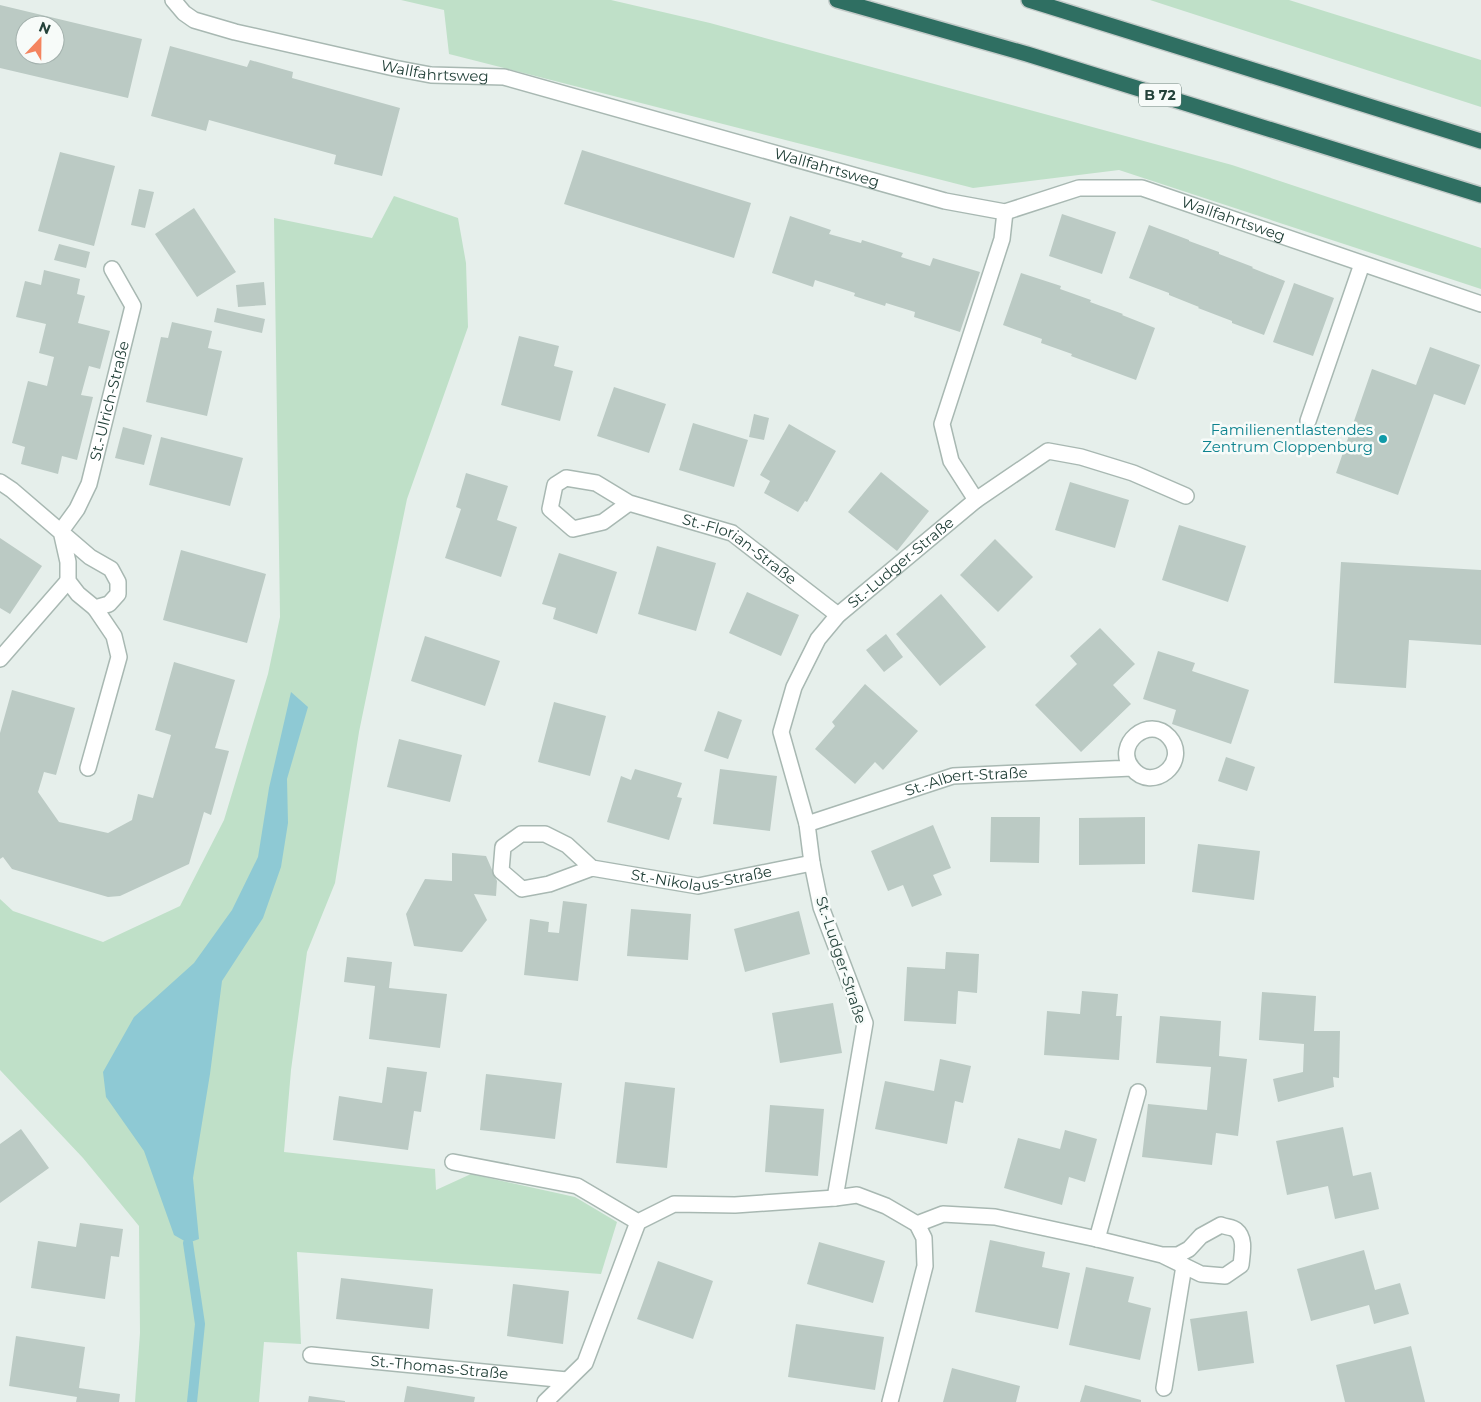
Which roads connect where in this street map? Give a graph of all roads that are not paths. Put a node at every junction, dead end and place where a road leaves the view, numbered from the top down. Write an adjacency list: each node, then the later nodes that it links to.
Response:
1 (173, 0): 6 (street, Wallfahrtsweg)
2 (837, 0): 5 (highway, B 72)
3 (1029, 0): 4 (highway)
4 (1481, 141)
5 (1481, 195)
6 (1005, 212): 7 (street, Wallfahrtsweg); 13 (street)
7 (1362, 264): 9 (street, Wallfahrtsweg); 10 (street)
8 (112, 269): 15 (street, St.-Ulrich-Straße)
9 (1481, 304)
10 (1308, 421)
11 (0, 482): 15 (street)
12 (1186, 496): 13 (street, St.-Ludger-Straße)
13 (976, 500): 18 (street, St.-Ludger-Straße)
14 (629, 503): 14 (street, St.-Florian-Straße); 18 (street, St.-Florian-Straße)
15 (61, 532): 16 (street); 17 (street)
16 (68, 581): 17 (street); 19 (street)
17 (96, 608): 20 (street)
18 (838, 615): 22 (street, St.-Ludger-Straße)
19 (0, 659)
20 (88, 768)
21 (1132, 768): 22 (street, St.-Albert-Straße)
22 (808, 824): 23 (street, St.-Ludger-Straße)
23 (812, 863): 24 (street, St.-Nikolaus-Straße); 27 (street, St.-Ludger-Straße)
24 (592, 868): 24 (street)
25 (1138, 1092): 30 (street)
26 (453, 1162): 28 (street)
27 (835, 1198): 28 (street); 29 (street)
28 (638, 1222): 34 (street)
29 (917, 1224): 30 (street); 37 (street)
30 (1097, 1239): 31 (street)
31 (1162, 1255): 32 (street); 32 (street)
32 (1184, 1266): 35 (street)
33 (311, 1355): 34 (street, St.-Thomas-Straße)
34 (567, 1380): 36 (street)
35 (1164, 1388)
36 (545, 1402)
37 (890, 1402)

